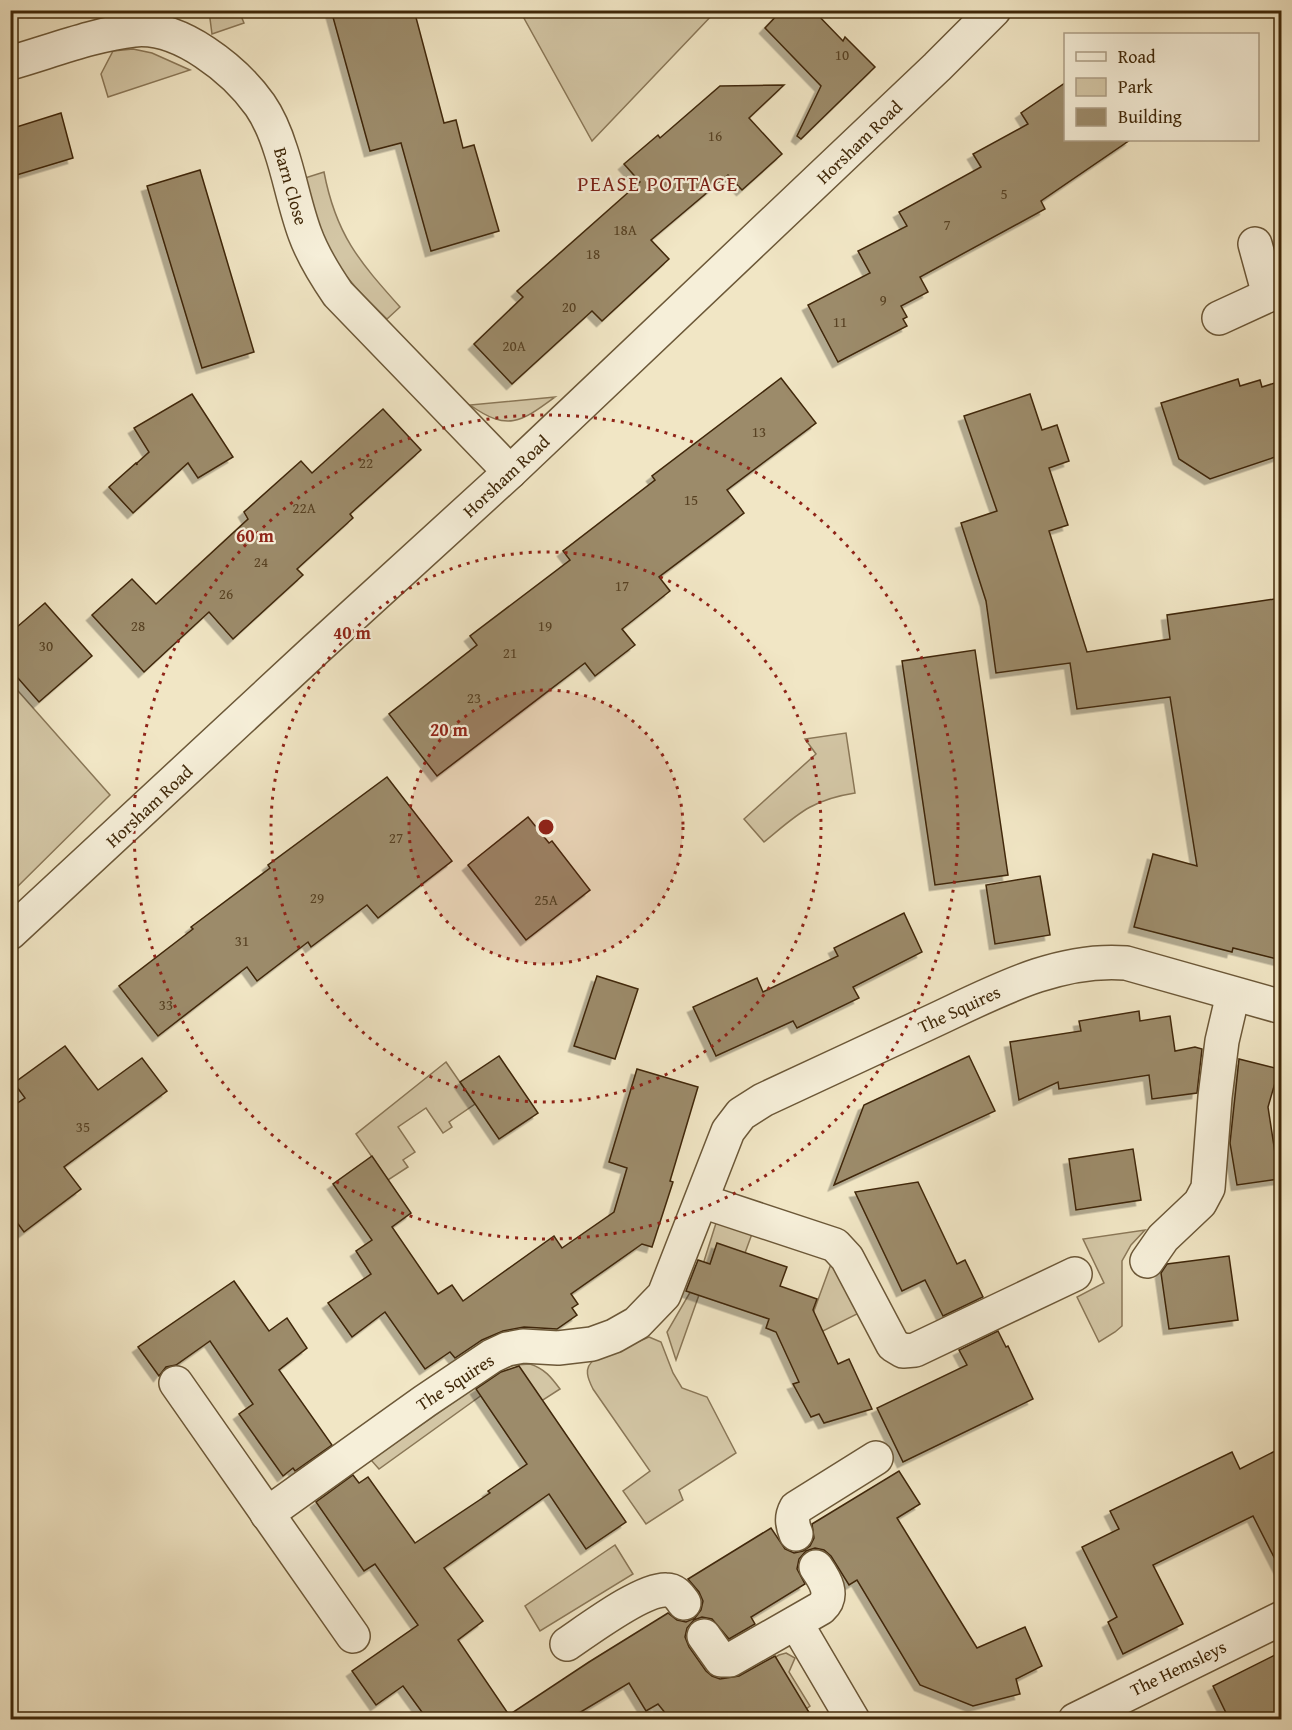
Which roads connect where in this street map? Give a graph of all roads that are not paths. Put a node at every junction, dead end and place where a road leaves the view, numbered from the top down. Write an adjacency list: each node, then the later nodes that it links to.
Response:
1 (994, 10): 6 (street, Horsham Road)
2 (10, 63): 6 (street, Barn Close)
3 (1255, 244): 4 (street)
4 (1275, 294): 5 (street)
5 (1219, 318)
6 (510, 472): 7 (street, Horsham Road)
7 (10, 933)
8 (1233, 994): 9 (street, The Squires); 10 (street, The Squires); 11 (street)
9 (1281, 1007)
10 (702, 1201): 12 (street); 15 (street, The Squires)
11 (1147, 1261)
12 (1075, 1274)
13 (176, 1383): 15 (street)
14 (876, 1458): 16 (street)
15 (267, 1514): 21 (street)
16 (796, 1534)
17 (816, 1567): 20 (street)
18 (684, 1603): 23 (street)
19 (1281, 1618): 25 (street, The Hemsleys)
20 (798, 1623): 22 (street); 24 (street)
21 (353, 1636)
22 (704, 1636)
23 (567, 1644)
24 (853, 1719)
25 (1075, 1719)

